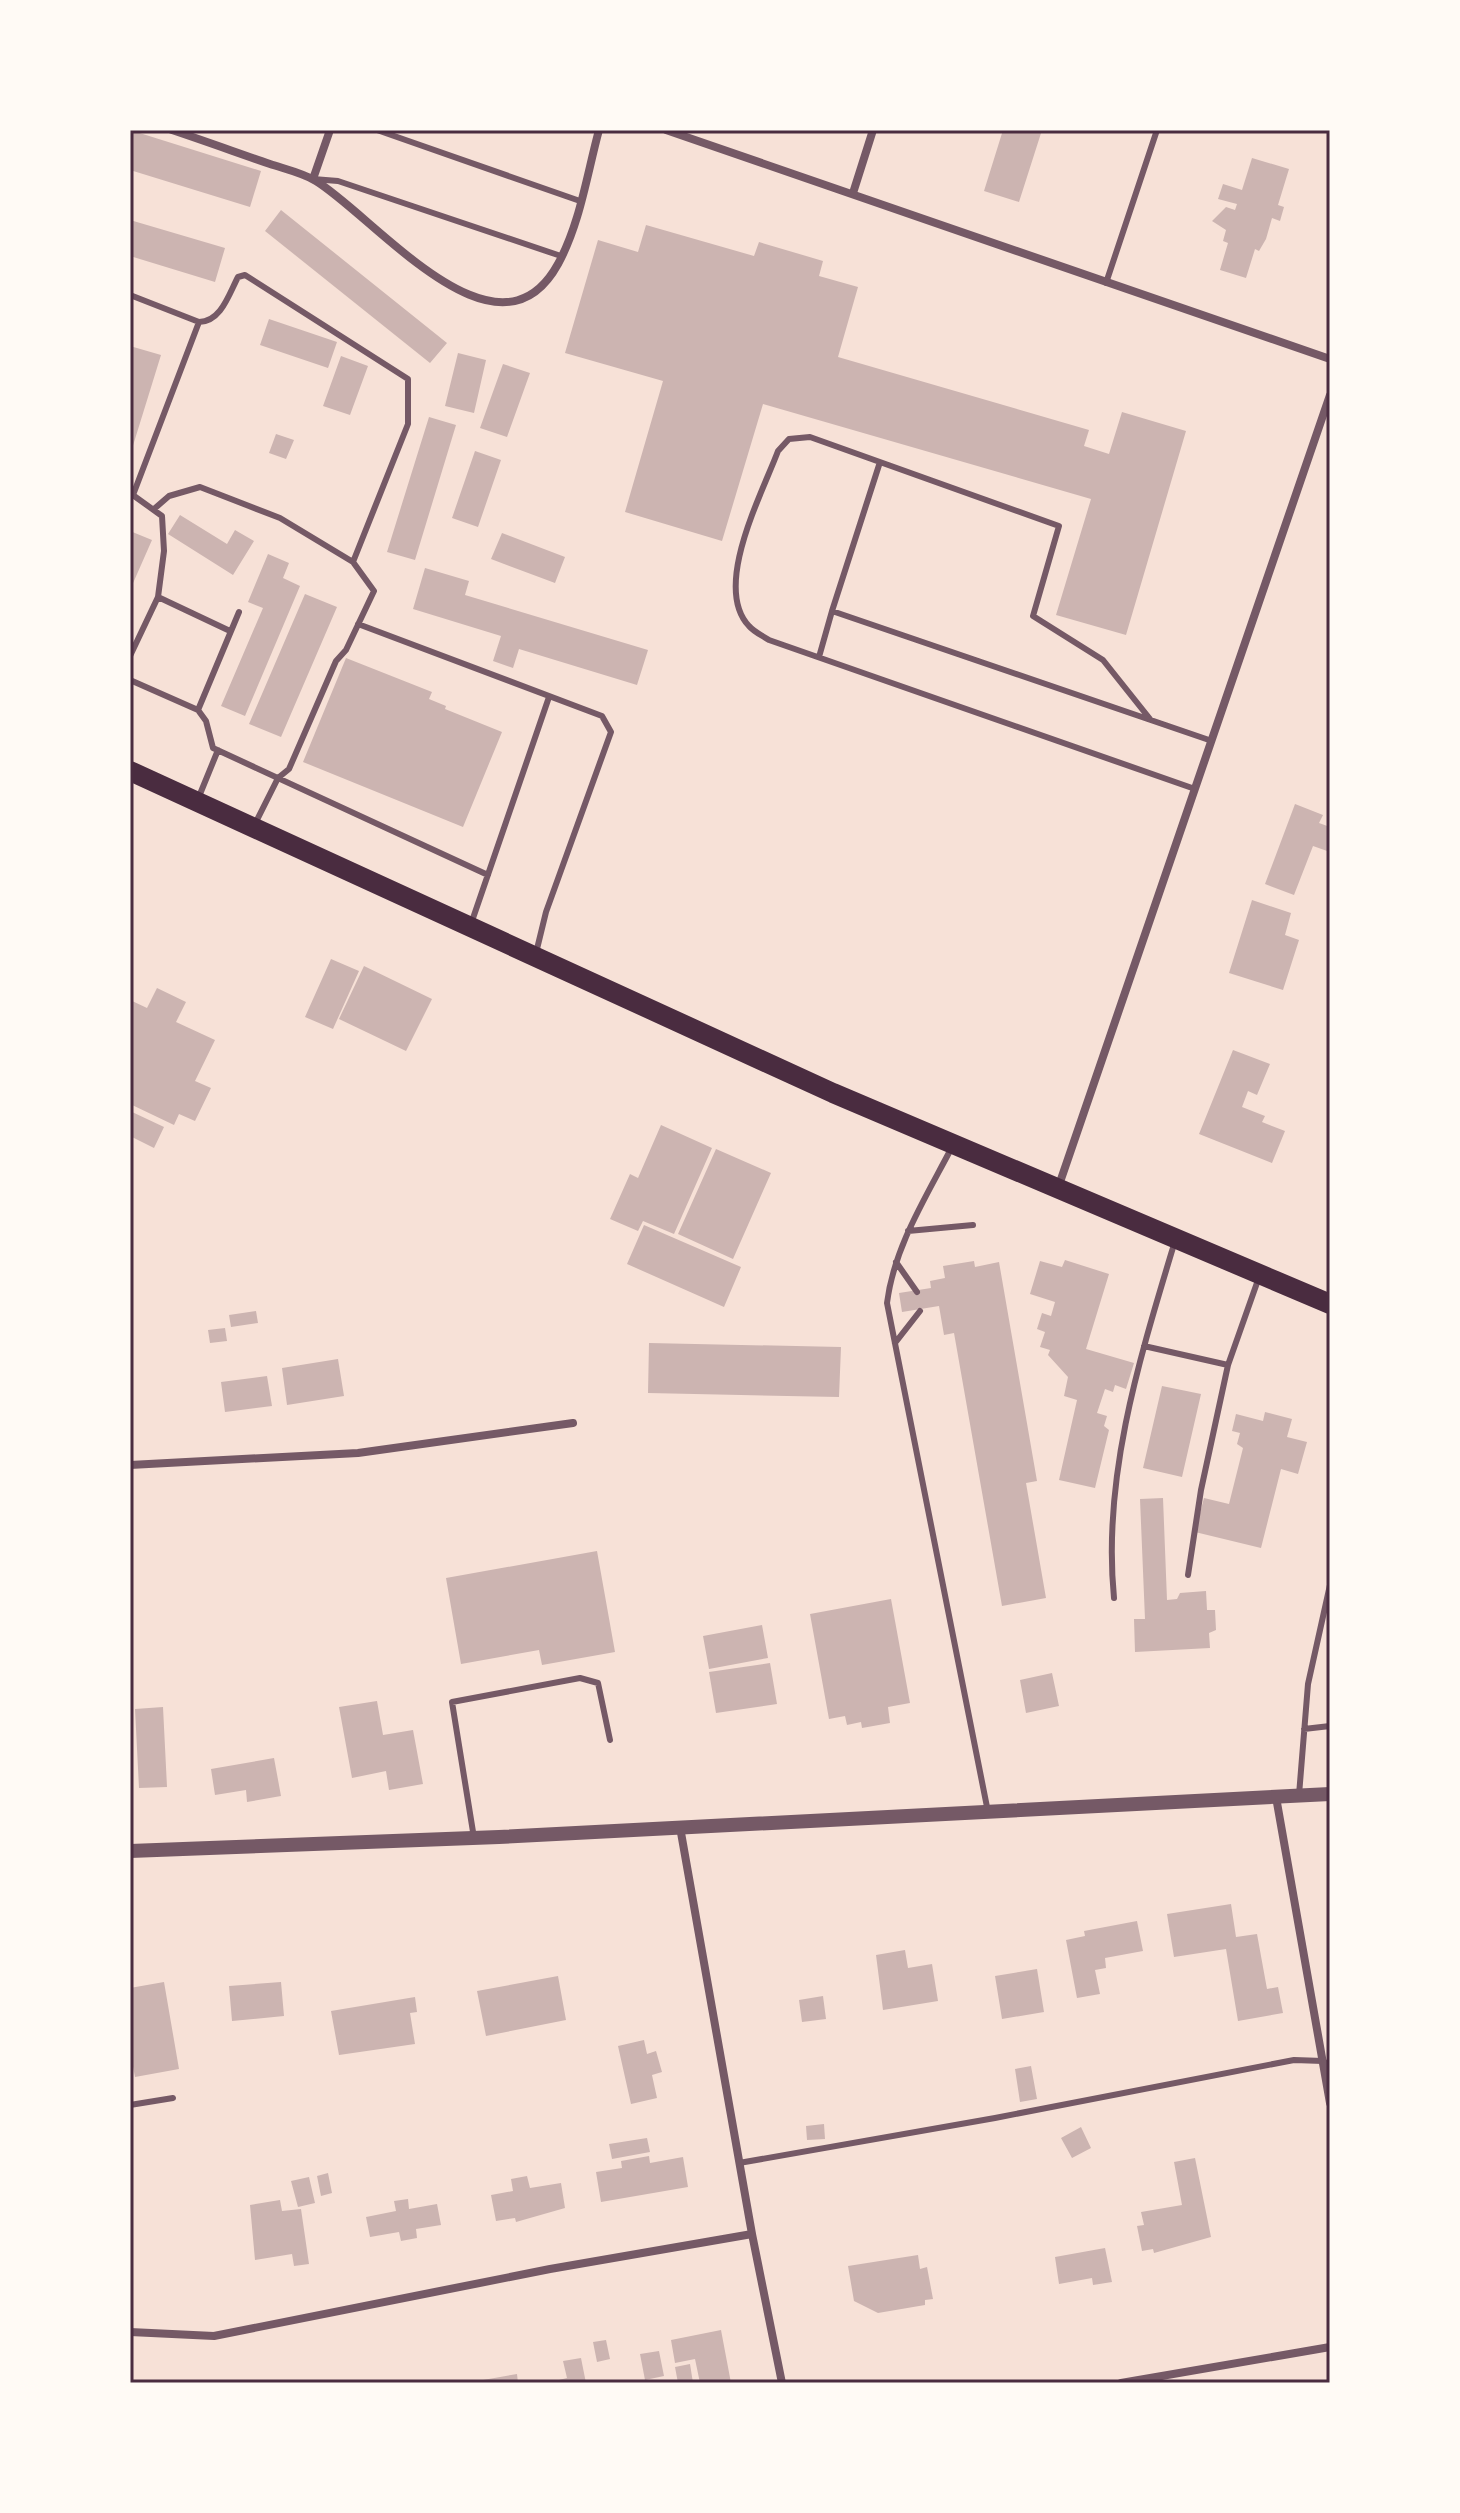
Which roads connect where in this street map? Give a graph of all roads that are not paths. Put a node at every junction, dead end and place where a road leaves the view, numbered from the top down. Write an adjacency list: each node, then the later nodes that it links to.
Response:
1 (172, 130): 8 (street)
2 (330, 130): 8 (street)
3 (377, 130): 10 (lane)
4 (599, 130): 10 (street)
5 (666, 130): 9 (street)
6 (873, 130): 9 (street)
7 (1157, 130): 12 (lane)
8 (313, 179): 11 (lane); 11 (street)
9 (853, 193): 12 (street)
10 (580, 201): 11 (street)
11 (561, 256)
12 (1106, 283): 15 (street)
13 (130, 295): 14 (lane)
14 (199, 322): 18 (lane); 20 (lane)
15 (1330, 359)
16 (1330, 395): 32 (street)
17 (880, 462): 22 (lane); 27 (lane); 31 (lane)
18 (131, 494): 19 (lane)
19 (154, 509): 20 (lane); 21 (lane)
20 (353, 562): 24 (lane)
21 (158, 597): 25 (lane); 26 (lane)
22 (832, 611): 27 (lane); 31 (lane)
23 (239, 612): 25 (lane)
24 (358, 624): 29 (lane); 35 (lane)
25 (230, 631): 30 (lane)
26 (130, 656)
27 (819, 657): 36 (lane)
28 (130, 680): 30 (lane)
29 (549, 697): 39 (lane); 41 (lane)
30 (198, 710): 33 (lane)
31 (1150, 719): 32 (lane)
32 (1212, 741): 36 (street)
33 (218, 750): 35 (lane); 37 (lane)
34 (130, 771): 37 (main road)
35 (278, 778): 38 (lane); 39 (lane)
36 (1195, 789): 43 (street)
37 (197, 803): 38 (main road)
38 (253, 828): 40 (main road)
39 (488, 875): 40 (lane)
40 (470, 927): 41 (main road)
41 (535, 957): 42 (main road)
42 (954, 1144): 43 (main road); 45 (lane)
43 (1058, 1188): 46 (main road)
44 (973, 1225): 45 (lane)
45 (908, 1231): 47 (lane)
46 (1176, 1238): 48 (main road); 53 (lane)
47 (896, 1262): 49 (lane); 52 (lane)
48 (1260, 1274): 50 (main road); 54 (lane)
49 (917, 1292)
50 (1330, 1304)
51 (920, 1311): 52 (lane)
52 (895, 1343): 66 (lane)
53 (1144, 1346): 54 (lane); 59 (lane)
54 (1228, 1365): 57 (lane)
55 (573, 1423): 56 (street)
56 (130, 1465)
57 (1188, 1575)
58 (1330, 1585): 61 (lane)
59 (1114, 1598)
60 (1330, 1726): 61 (lane)
61 (1304, 1729): 64 (lane)
62 (610, 1740): 68 (lane)
63 (1330, 1794): 64 (street)
64 (1299, 1796): 65 (street)
65 (1276, 1797): 66 (street); 70 (street)
66 (988, 1812): 67 (street)
67 (680, 1827): 68 (street); 74 (street)
68 (474, 1838): 69 (street)
69 (130, 1851)
70 (1326, 2063): 72 (street); 74 (lane)
71 (173, 2098): 73 (lane)
72 (1330, 2103)
73 (130, 2105)
74 (739, 2163): 75 (street)
75 (752, 2234): 76 (street); 78 (street)
76 (130, 2332)
77 (1330, 2347): 79 (street)
78 (782, 2383)
79 (1121, 2383)

